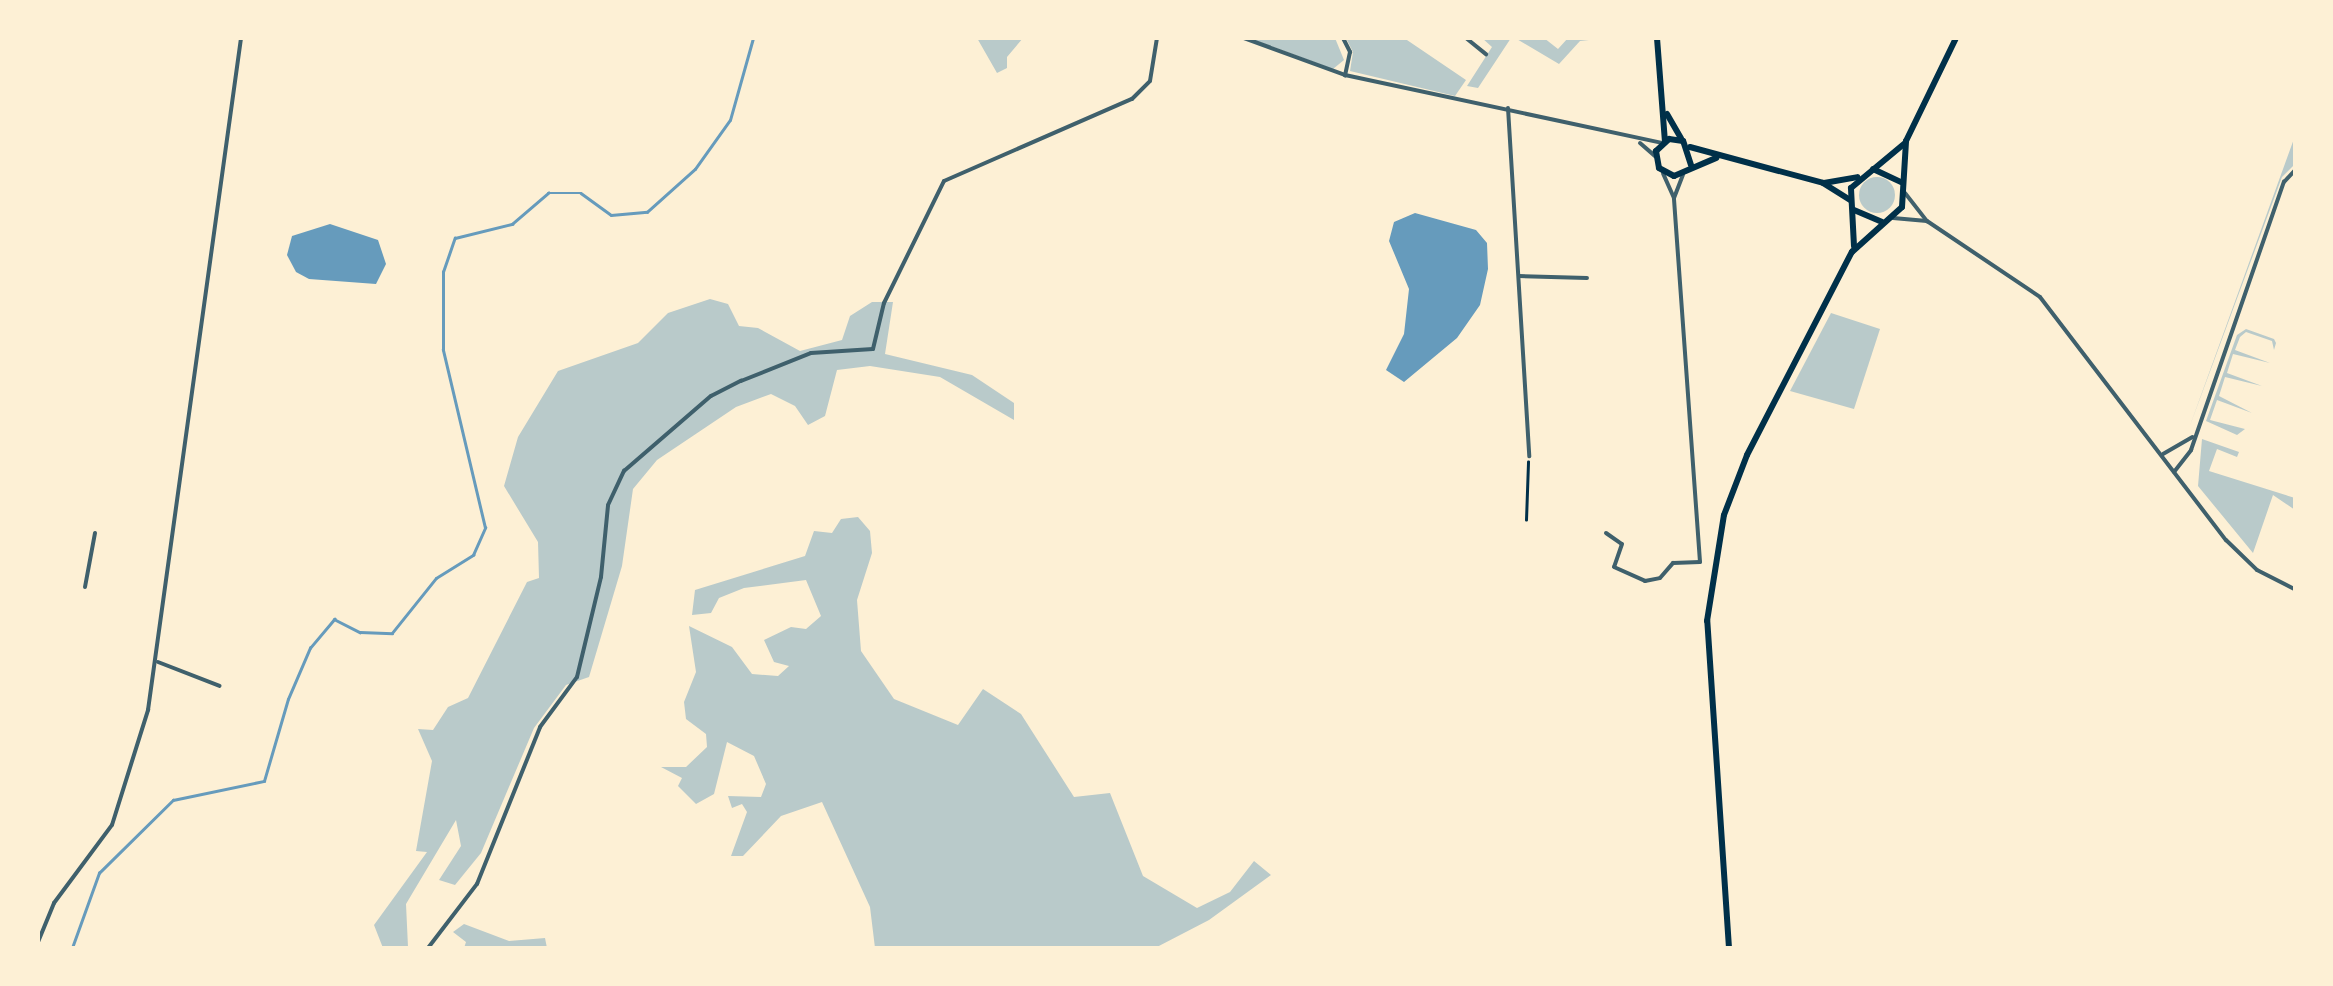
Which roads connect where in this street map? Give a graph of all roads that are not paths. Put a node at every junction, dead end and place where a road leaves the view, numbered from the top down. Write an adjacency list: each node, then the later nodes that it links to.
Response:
1 (241, 38): 42 (street)
2 (1158, 38): 45 (street)
3 (1244, 38): 9 (street)
4 (1343, 38): 9 (street)
5 (1466, 38): 8 (street)
6 (1657, 38): 11 (main road)
7 (1956, 38): 13 (main road)
8 (1486, 54)
9 (1345, 75): 10 (street)
10 (1508, 108): 12 (street); 32 (street)
11 (1667, 113): 14 (main road); 15 (main road)
12 (1637, 140): 14 (street); 16 (street)
13 (1906, 141): 19 (main road); 25 (main road)
14 (1663, 142): 15 (main road); 16 (main road)
15 (1686, 144): 17 (main road); 18 (main road)
16 (1655, 156): 21 (main road)
17 (1720, 157): 18 (main road); 24 (main road)
18 (1691, 165): 22 (main road)
19 (1873, 168): 23 (main road); 25 (main road)
20 (2296, 169): 34 (street)
21 (1663, 173): 22 (main road); 26 (street)
22 (1684, 173): 26 (street)
23 (1857, 177): 24 (main road); 27 (main road)
24 (1823, 183): 27 (main road)
25 (1902, 187): 29 (main road); 30 (street)
26 (1674, 198): 39 (street)
27 (1850, 200): 28 (main road)
28 (1854, 210): 29 (main road); 31 (main road)
29 (1887, 220): 30 (street); 31 (main road)
30 (1927, 221): 35 (street)
31 (1852, 252): 46 (main road)
32 (1518, 276): 33 (street); 36 (street)
33 (1588, 278)
34 (2193, 437): 35 (street); 37 (street)
35 (2162, 454): 37 (street)
36 (1529, 456)
37 (2174, 472): 41 (street)
38 (95, 533): 40 (street)
39 (1606, 533)
40 (86, 588)
41 (2296, 590)
42 (158, 662): 43 (street); 44 (street)
43 (220, 686)
44 (38, 942)
45 (428, 948)
46 (1729, 948)

